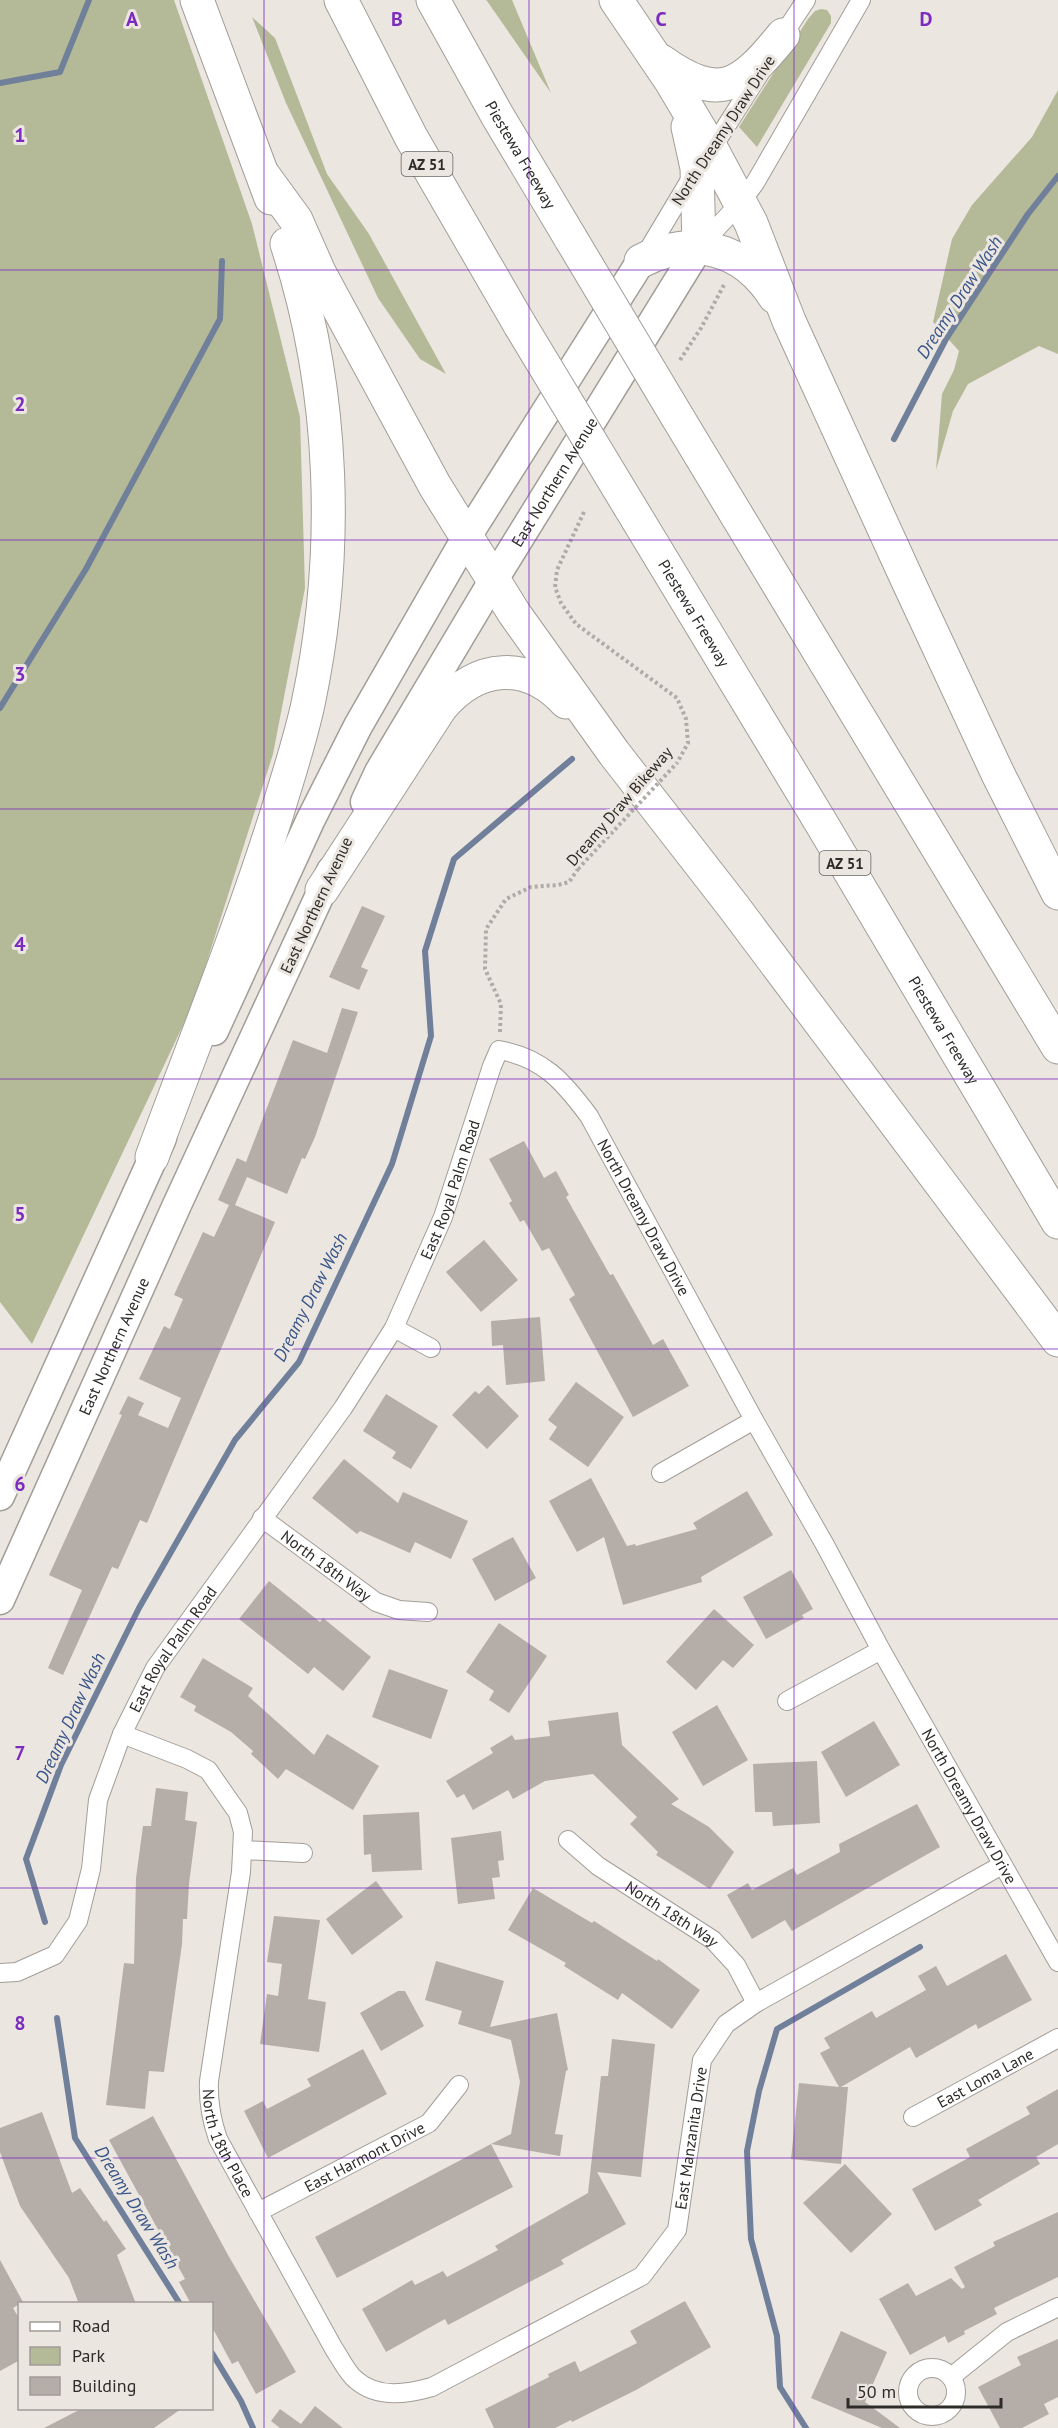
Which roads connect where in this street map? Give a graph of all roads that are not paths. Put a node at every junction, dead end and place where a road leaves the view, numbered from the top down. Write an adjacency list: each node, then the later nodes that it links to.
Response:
1 (197, 0): 10 (highway)
2 (341, 0): 23 (highway, Piestewa Freeway / AZ 51, bridge)
3 (433, 0): 20 (highway, Piestewa Freeway, bridge)
4 (616, 0): 8 (highway)
5 (806, 0): 7 (street, North Dreamy Draw Drive)
6 (861, 0): 11 (street)
7 (783, 35): 8 (highway); 9 (street, North Dreamy Draw Drive)
8 (663, 69): 9 (highway)
9 (705, 159): 11 (highway); 12 (highway); 13 (street, North Dreamy Draw Drive)
10 (264, 176): 15 (highway); 22 (highway)
11 (741, 202): 12 (street); 14 (highway)
12 (699, 247): 13 (highway); 14 (highway); 16 (main road, East Northern Avenue)
13 (641, 261): 15 (main road)
14 (794, 333): 19 (highway)
15 (466, 538): 16 (highway); 22 (main road)
16 (493, 581): 17 (highway); 18 (main road, East Northern Avenue)
17 (614, 753): 18 (highway); 25 (highway)
18 (322, 890): 31 (main road, East Northern Avenue)
19 (1058, 893)
20 (1058, 1047)
21 (500, 1050): 24 (street, East Royal Palm Road); 27 (street, North Dreamy Draw Drive)
22 (152, 1157): 29 (main road)
23 (1058, 1221)
24 (394, 1328): 26 (street); 30 (street, East Royal Palm Road)
25 (1058, 1340)
26 (431, 1348)
27 (754, 1420): 28 (street); 33 (street, North Dreamy Draw Drive)
28 (661, 1473)
29 (0, 1496)
30 (262, 1518): 32 (street, North 18th Way); 35 (street, East Royal Palm Road)
31 (0, 1600)
32 (428, 1612)
33 (881, 1650): 34 (street); 39 (street, North Dreamy Draw Drive)
34 (788, 1701)
35 (122, 1734): 37 (street, North 18th Place); 41 (street, East Royal Palm Road)
36 (568, 1840): 42 (street, North 18th Way)
37 (243, 1850): 38 (street); 46 (street, North 18th Place)
38 (303, 1853)
39 (1002, 1865): 40 (street, North Dreamy Draw Drive); 42 (street, East Manzanita Drive)
40 (1058, 1962)
41 (0, 1973)
42 (756, 2003): 49 (street, East Manzanita Drive)
43 (1058, 2038): 45 (street, East Loma Lane)
44 (459, 2085): 46 (street, East Harmont Drive)
45 (914, 2117)
46 (258, 2212): 49 (street, North 18th Place)
47 (1058, 2307): 48 (street)
48 (951, 2377)
49 (381, 2393)

